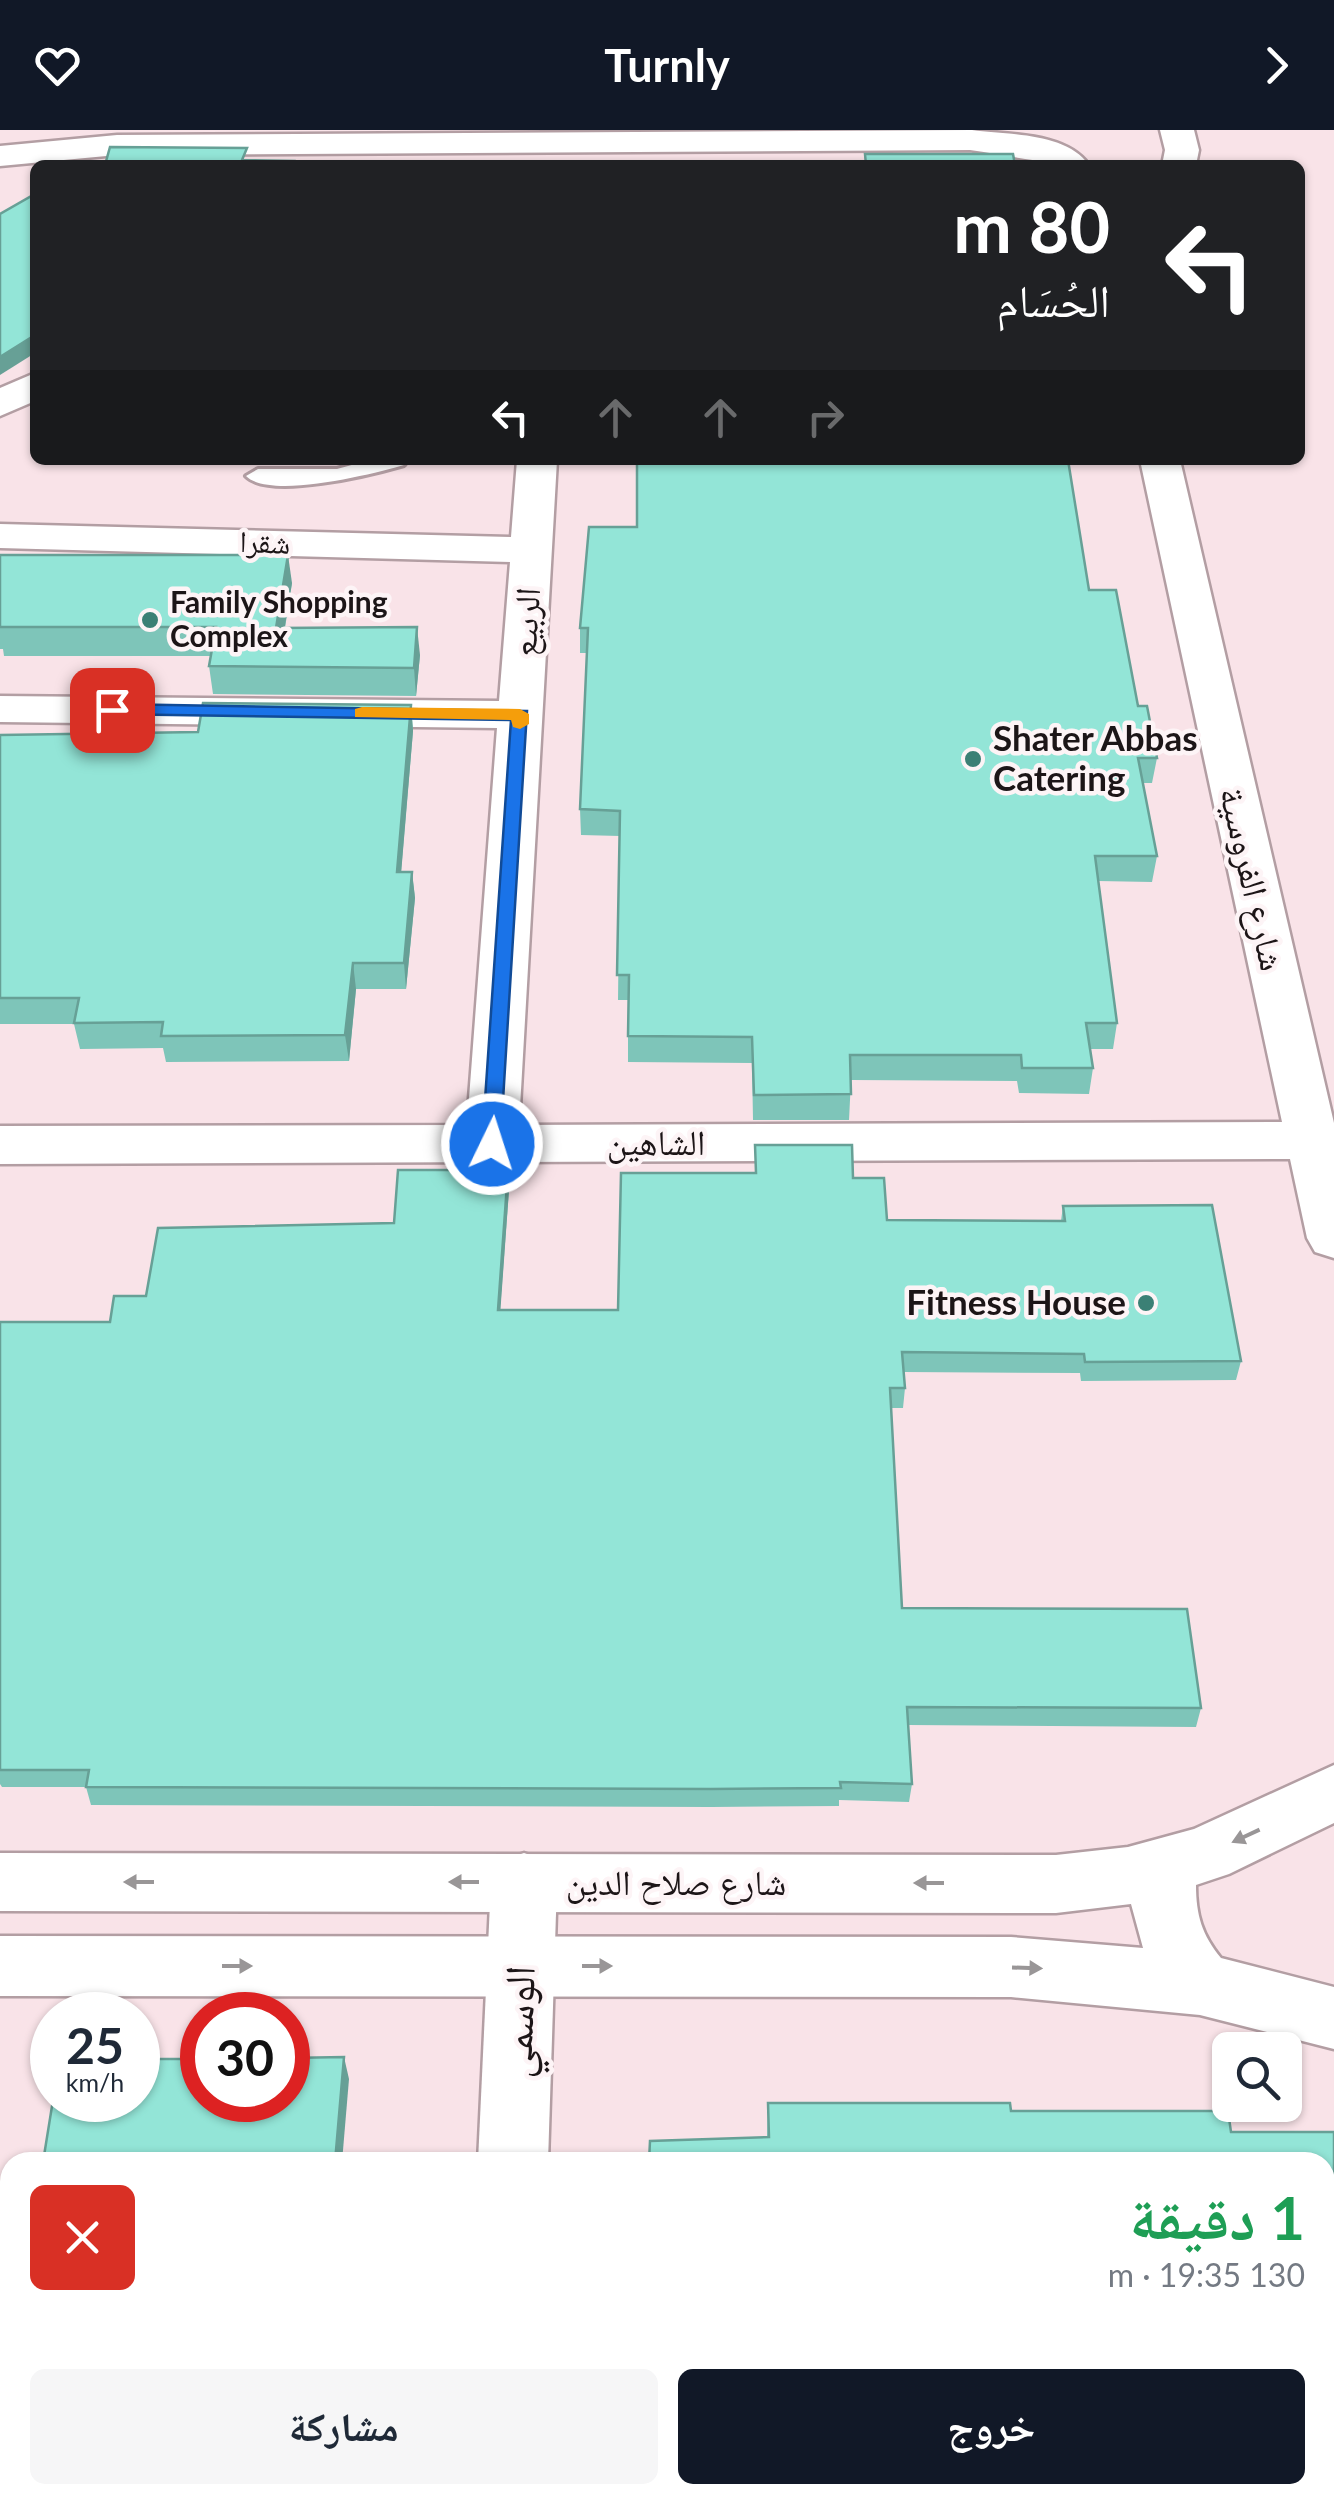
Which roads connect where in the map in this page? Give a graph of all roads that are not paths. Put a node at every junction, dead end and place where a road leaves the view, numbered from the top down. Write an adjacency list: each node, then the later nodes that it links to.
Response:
1 (1176, 130): 6 (street)
2 (368, 146): 3 (street); 4 (street)
3 (551, 154): 5 (street)
4 (0, 156)
5 (1063, 160)
6 (1179, 160)
7 (30, 387): 8 (street)
8 (0, 404)
9 (378, 465): 12 (lane)
10 (536, 465): 14 (street, الربيع)
11 (1161, 465): 17 (street, شارع الفروسية)
12 (258, 476)
13 (0, 536): 14 (street, شقرا)
14 (531, 550): 16 (street, الربيع)
15 (0, 709): 16 (street)
16 (520, 714): 18 (street, الربيع)
17 (1311, 1140): 18 (street, الشاهين); 20 (street, شارع الفروسية)
18 (492, 1144): 19 (street, الشاهين)
19 (0, 1145)
20 (1334, 1238)
21 (1334, 1793): 22 (street, شارع صلاح الدين, one-way to 22)
22 (1166, 1865): 24 (street, شارع صلاح الدين, one-way to 24); 27 (street)
23 (0, 1882): 24 (street, شارع صلاح الدين, one-way to 23)
24 (524, 1882): 26 (street, الوسمي)
25 (0, 1966): 26 (street, one-way to 26)
26 (520, 1966): 27 (street, one-way to 27); 29 (street, الوسمي)
27 (1200, 1984): 28 (street)
28 (1334, 2018)
29 (513, 2152)

